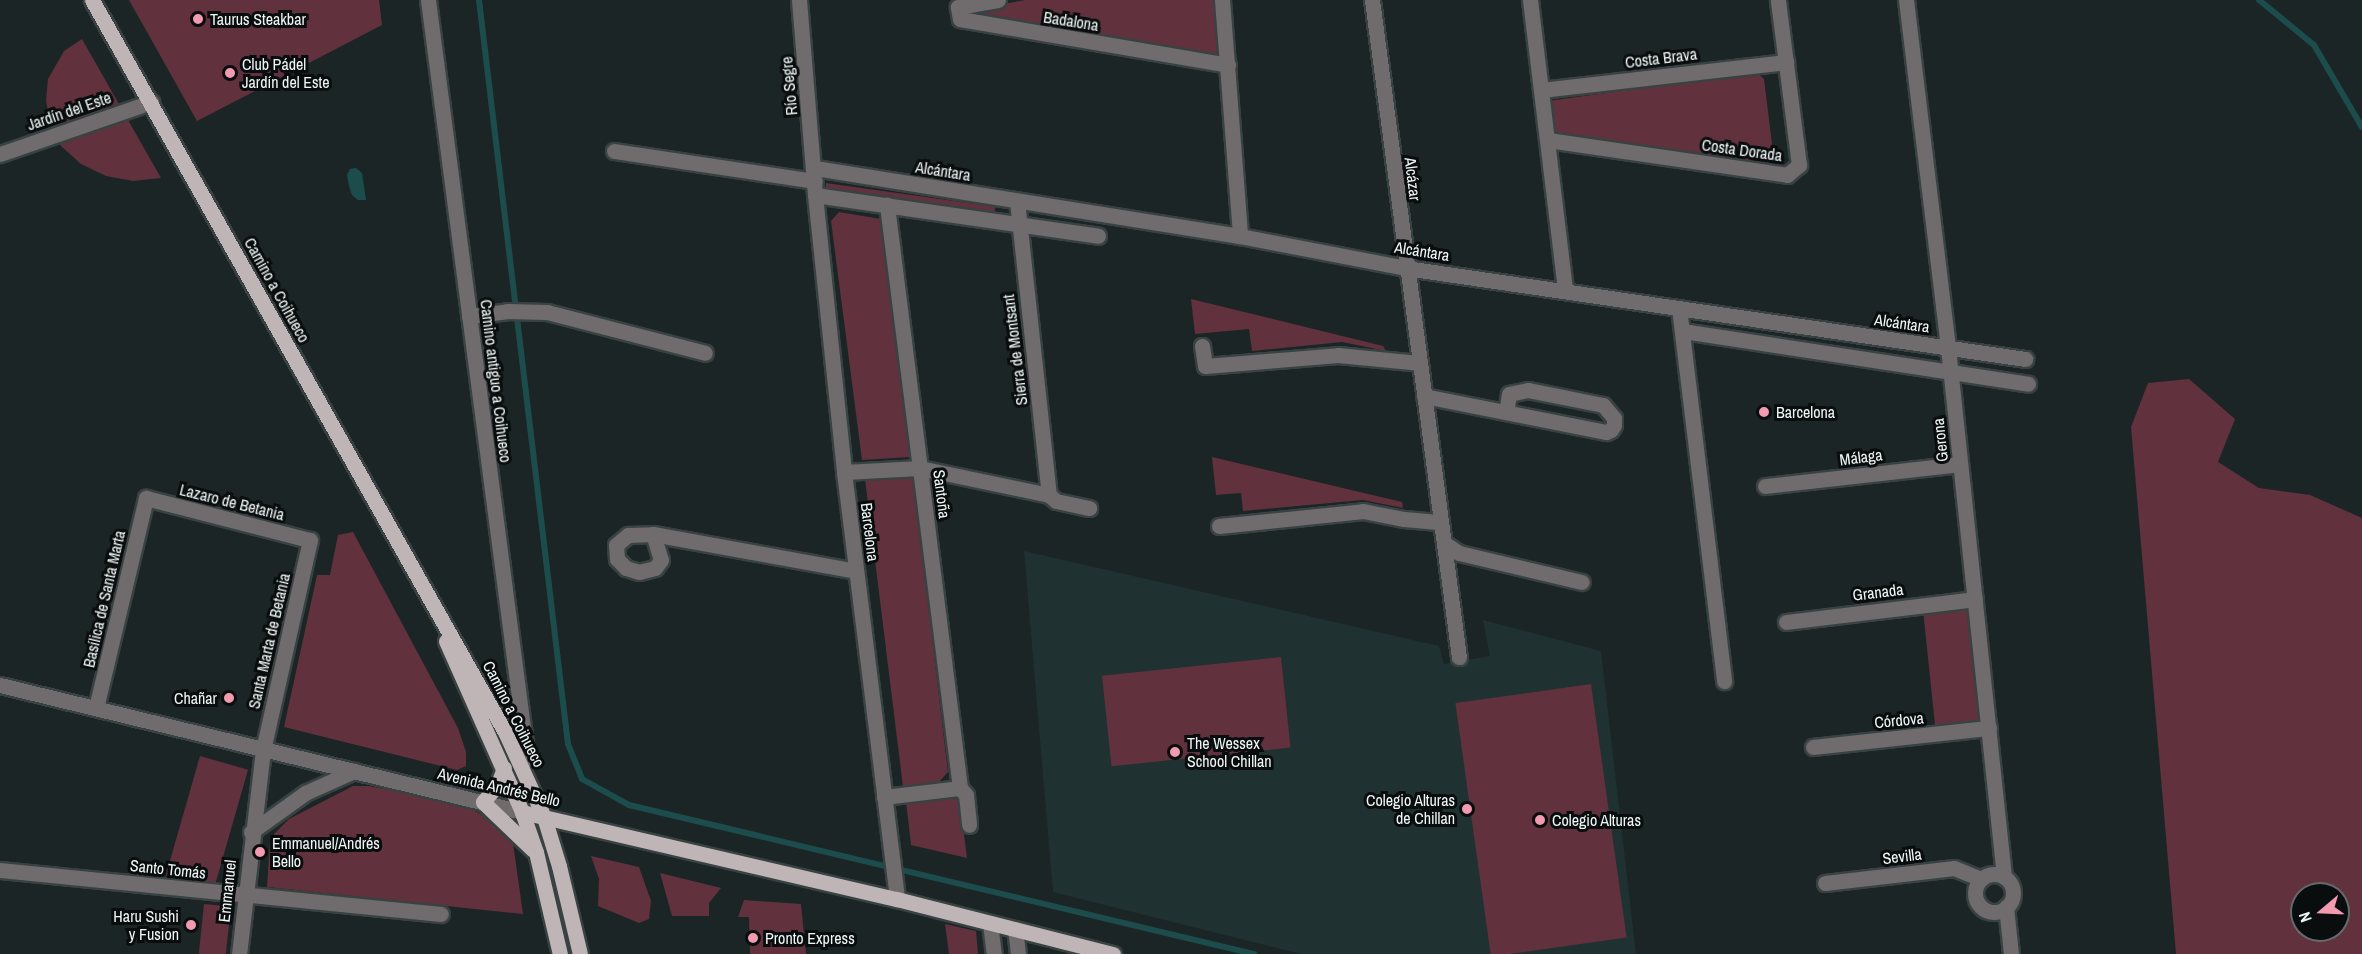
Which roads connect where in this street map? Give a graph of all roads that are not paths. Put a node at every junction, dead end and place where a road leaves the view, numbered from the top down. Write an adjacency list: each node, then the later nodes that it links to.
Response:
1 (92, 0): 13 (main road, Camino a Coihueco)
2 (429, 0): 26 (street, Camino antiguo a Coihueco)
3 (799, 0): 17 (street, Río Segre)
4 (998, 0): 11 (street, Badalona)
5 (1222, 0): 11 (street)
6 (1372, 0): 23 (street, Alcázar)
7 (1530, 0): 12 (street)
8 (1778, 0): 10 (street, Costa Dorada)
9 (1906, 0): 29 (street, Gerona)
10 (1786, 62): 12 (street, Costa Brava); 14 (street, Costa Dorada)
11 (1228, 65): 22 (street)
12 (1541, 90): 14 (street)
13 (151, 102): 16 (street, Jardín del Este); 51 (main road, Camino a Coihueco)
14 (1548, 140): 24 (street)
15 (614, 151): 17 (street, Alcántara)
16 (0, 154)
17 (815, 181): 18 (street, Alcántara); 19 (street, Alcántara); 39 (street, Barcelona)
18 (1017, 201): 20 (street, Sierra de Montsant); 22 (street, Alcántara)
19 (887, 206): 20 (street, Alcántara); 38 (street, Santoña)
20 (1019, 225): 21 (street, Alcántara); 41 (street, Sierra de Montsant)
21 (1098, 236)
22 (1240, 236): 23 (street, Alcántara)
23 (1406, 268): 24 (street, Alcántara); 32 (street, Alcázar)
24 (1565, 291): 25 (street, Alcántara)
25 (1679, 308): 27 (street); 29 (street, Alcántara)
26 (470, 316): 30 (street); 61 (street, Camino antiguo a Coihueco)
27 (1683, 331): 33 (street); 55 (street)
28 (1202, 346): 32 (street)
29 (1948, 348): 31 (street, Alcántara); 33 (street, Gerona)
30 (705, 353)
31 (2025, 359)
32 (1419, 363): 35 (street, Alcázar)
33 (1951, 372): 34 (street); 37 (street, Gerona)
34 (2028, 384)
35 (1424, 396): 36 (street); 44 (street, Alcázar)
36 (1506, 412): 36 (street)
37 (1960, 464): 40 (street, Málaga); 52 (street, Gerona)
38 (920, 468): 39 (street); 41 (street); 64 (street, Santoña)
39 (844, 472): 49 (street, Barcelona)
40 (1765, 486)
41 (1049, 495): 43 (street)
42 (146, 498): 47 (street, Lazaro de Betania); 57 (street, Basílica de Santa Marta)
43 (1089, 508)
44 (1441, 522): 45 (street); 48 (street, Alcázar)
45 (1219, 526)
46 (653, 534): 49 (street)
47 (310, 540): 60 (street, Santa Marta de Betania)
48 (1444, 543): 50 (street); 54 (street, Alcázar)
49 (856, 571): 65 (street, Barcelona)
50 (1582, 582)
51 (429, 599): 61 (main road, Camino a Coihueco); 62 (main road, Camino a Coihueco)
52 (1975, 599): 53 (street, Granada); 58 (street, Gerona)
53 (1786, 622)
54 (1459, 657)
55 (1724, 681)
56 (0, 685): 57 (street, Avenida Andrés Bello)
57 (96, 708): 60 (street, Avenida Andrés Bello)
58 (1989, 728): 59 (street, Córdova); 75 (street, Gerona)
59 (1813, 747)
60 (263, 750): 63 (street, Avenida Andrés Bello); 71 (street, Emmanuel)
61 (521, 765): 68 (main road, Camino a Coihueco)
62 (504, 768): 66 (main road); 67 (main road, Camino a Coihueco)
63 (354, 771): 66 (street, Avenida Andrés Bello); 71 (street)
64 (960, 788): 65 (street); 70 (street, Santoña)
65 (884, 797): 79 (street, Barcelona)
66 (483, 802): 67 (street, Avenida Andrés Bello); 72 (main road)
67 (522, 812): 68 (main road, Avenida Andrés Bello); 72 (main road, Camino a Coihueco)
68 (544, 817): 69 (main road, Avenida Andrés Bello); 74 (main road, Camino a Coihueco)
69 (580, 825): 74 (main road); 79 (main road, Avenida Andrés Bello)
70 (969, 825)
71 (251, 832): 78 (street, Emmanuel)
72 (536, 852): 85 (main road, Camino a Coihueco)
73 (0, 870): 78 (street, Santo Tomás)
74 (561, 873): 86 (main road)
75 (2004, 876): 76 (street); 80 (street, Gerona)
76 (1981, 879): 77 (street, Sevilla); 80 (street)
77 (1826, 883)
78 (245, 895): 81 (street, Santo Tomás); 84 (street, Emmanuel)
79 (897, 900): 82 (main road, Avenida Andrés Bello)
80 (2006, 907): 90 (street, Gerona)
81 (441, 914)
82 (990, 923): 83 (main road, Avenida Andrés Bello); 87 (street)
83 (1015, 929): 88 (street); 89 (main road, Avenida Andrés Bello)
84 (239, 954)
85 (560, 954)
86 (580, 954)
87 (994, 954)
88 (1018, 954)
89 (1113, 954)
90 (2011, 954)

